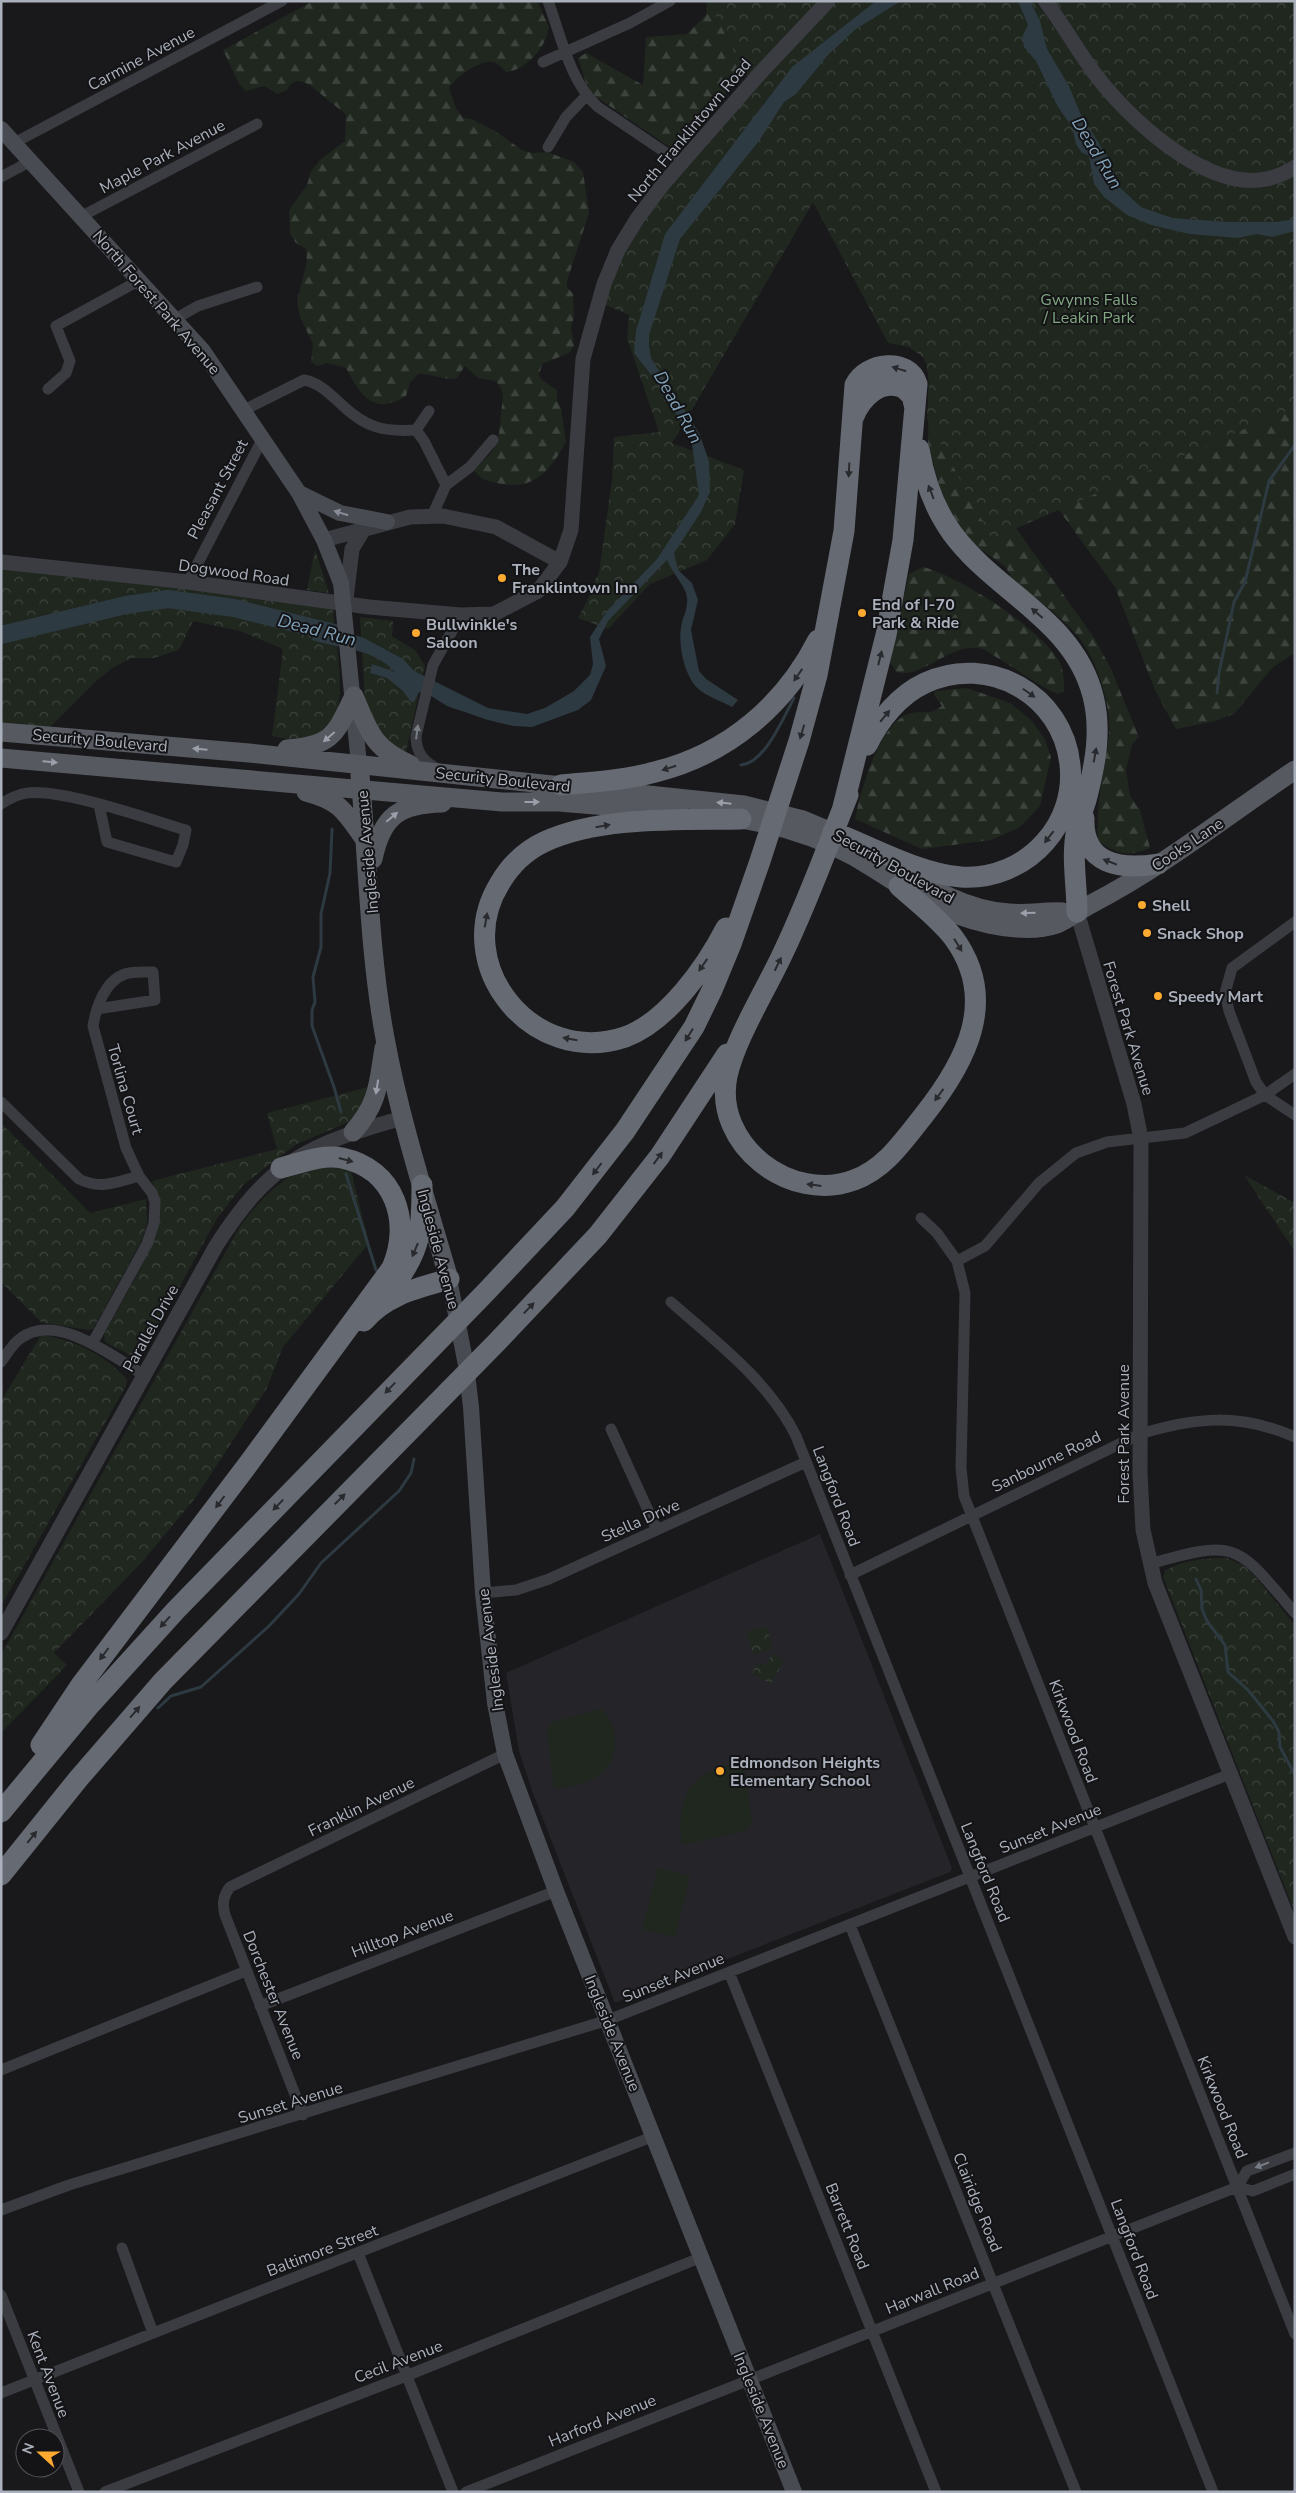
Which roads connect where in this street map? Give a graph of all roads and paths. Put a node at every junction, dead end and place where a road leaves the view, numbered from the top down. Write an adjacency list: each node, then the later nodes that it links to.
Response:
1 (282, 1): 11 (street, Carmine Avenue)
2 (548, 1): 6 (street)
3 (670, 1): 6 (street)
4 (828, 1): 14 (street, North Franklintown Road)
5 (1045, 1): 15 (street)
6 (567, 51): 7 (street); 8 (street)
7 (543, 62)
8 (586, 96): 12 (street); 14 (street)
9 (257, 124): 17 (street, Maple Park Avenue)
10 (1, 129): 11 (main road, North Forest Park Avenue)
11 (14, 143): 13 (main road, North Forest Park Avenue)
12 (548, 147)
13 (31, 161): 16 (street); 17 (main road, North Forest Park Avenue)
14 (681, 163): 35 (street, North Franklintown Road)
15 (1295, 167)
16 (1, 177)
17 (82, 216): 18 (main road, North Forest Park Avenue)
18 (140, 280): 20 (main road, North Forest Park Avenue); 21 (street)
19 (257, 287): 20 (street)
20 (175, 320): 22 (main road, North Forest Park Avenue)
21 (48, 389)
22 (244, 410): 25 (street); 26 (main road, North Forest Park Avenue)
23 (429, 411): 25 (street)
24 (915, 415): 39 (highway, one-way to 39); 51 (highway, one-way to 24); 54 (highway, one-way to 24)
25 (416, 430): 28 (street)
26 (263, 438): 29 (main road, North Forest Park Avenue); 37 (street, Pleasant Street)
27 (493, 440): 28 (street)
28 (446, 485): 30 (street)
29 (299, 493): 31 (main road, one-way to 29); 33 (main road, North Forest Park Avenue)
30 (432, 516): 31 (street); 35 (street)
31 (387, 522): 32 (street)
32 (364, 529): 33 (street); 36 (street)
33 (324, 540): 36 (main road, North Forest Park Avenue)
34 (1, 562): 37 (street, Dogwood Road)
35 (560, 562): 38 (street, North Franklintown Road)
36 (343, 570): 40 (main road, North Forest Park Avenue)
37 (188, 582): 38 (street, Dogwood Road)
38 (462, 615): 44 (street, one-way to 38)
39 (830, 617): 48 (highway, one-way to 48); 58 (highway, one-way to 58)
40 (353, 690): 42 (main road, one-way to 42); 44 (main road); 45 (main road, North Forest Park Avenue)
41 (1, 732): 42 (main road, Security Boulevard, one-way to 41)
42 (249, 753): 45 (main road, Security Boulevard)
43 (1, 758): 47 (main road, Security Boulevard, one-way to 47)
44 (422, 762): 45 (main road, Security Boulevard); 48 (main road, Security Boulevard)
45 (360, 764): 49 (main road, Ingleside Avenue)
46 (1295, 770): 59 (main road, Cooks Lane)
47 (268, 782): 49 (main road, Security Boulevard); 57 (main road)
48 (561, 785): 56 (main road, Security Boulevard, one-way to 48)
49 (362, 788): 50 (main road, Security Boulevard); 57 (main road, Ingleside Avenue)
50 (502, 802): 55 (main road, Security Boulevard, one-way to 55); 60 (main road, one-way to 50)
51 (1085, 802): 59 (highway, one-way to 51); 62 (highway)
52 (1, 804): 53 (street)
53 (99, 805): 53 (street)
54 (843, 807): 56 (highway, one-way to 56); 64 (highway, one-way to 54)
55 (742, 819): 58 (highway, one-way to 55); 61 (main road, Security Boulevard)
56 (833, 832): 62 (main road, Security Boulevard, one-way to 56)
57 (366, 843): 60 (main road, Ingleside Avenue)
58 (760, 861): 100 (highway, one-way to 100)
59 (1158, 864): 62 (main road, Cooks Lane)
60 (369, 877): 66 (main road, Ingleside Avenue)
61 (899, 886): 62 (main road, Security Boulevard); 64 (highway, one-way to 64)
62 (1076, 912): 73 (street, Forest Park Avenue)
63 (1295, 922): 68 (street)
64 (756, 1007): 102 (highway, one-way to 64)
65 (97, 1009): 65 (street, Torlina Court); 75 (street, Torlina Court)
66 (385, 1039): 71 (main road, Ingleside Avenue); 72 (main road, one-way to 72)
67 (1295, 1074): 68 (street)
68 (1265, 1095): 70 (street); 73 (street)
69 (1, 1102): 75 (street)
70 (1295, 1115)
71 (403, 1118): 72 (street, Parallel Drive); 76 (main road, Ingleside Avenue)
72 (354, 1132): 74 (street, Parallel Drive)
73 (1141, 1139): 78 (street); 86 (street, Forest Park Avenue)
74 (281, 1168): 84 (street, Parallel Drive); 89 (highway, one-way to 89)
75 (139, 1176): 82 (street, Torlina Court)
76 (422, 1185): 79 (main road, Ingleside Avenue); 81 (highway, one-way to 81)
77 (921, 1218): 78 (street, Kirkwood Road)
78 (957, 1261): 90 (street, Kirkwood Road)
79 (449, 1280): 81 (highway); 94 (main road, Ingleside Avenue)
80 (671, 1302): 88 (street, Langford Road)
81 (370, 1314): 89 (highway)
82 (92, 1344): 83 (street); 84 (street)
83 (1, 1362)
84 (144, 1375): 96 (street, Parallel Drive)
85 (611, 1429): 91 (street)
86 (1140, 1434): 87 (street, Sanbourne Road); 90 (street, Sanbourne Road); 92 (street, Forest Park Avenue)
87 (1295, 1437)
88 (806, 1462): 91 (street, Stella Drive); 93 (street, Langford Road)
89 (249, 1463): 99 (highway, one-way to 99)
90 (971, 1515): 93 (street, Sanbourne Road); 101 (street, Kirkwood Road)
91 (658, 1530): 94 (street, Stella Drive)
92 (1150, 1564): 95 (street); 98 (street, Forest Park Avenue)
93 (850, 1575): 103 (street, Langford Road)
94 (483, 1593): 97 (main road, Ingleside Avenue)
95 (1295, 1613)
96 (1, 1633)
97 (505, 1754): 104 (street, Franklin Avenue); 105 (main road, Ingleside Avenue)
98 (1230, 1774): 101 (street, Sunset Avenue); 107 (street, Forest Park Avenue)
99 (1, 1804)
100 (1, 1812)
101 (1094, 1828): 103 (street, Sunset Avenue); 117 (street, Kirkwood Road)
102 (1, 1876)
103 (970, 1877): 106 (street, Sunset Avenue); 119 (street, Langford Road)
104 (230, 1887): 108 (street, Dorchester Avenue)
105 (556, 1891): 110 (street, Hilltop Avenue); 111 (main road, Ingleside Avenue)
106 (850, 1924): 109 (street, Sunset Avenue); 123 (street, Clairidge Road)
107 (1295, 1937)
108 (246, 1971): 110 (street, Dorchester Avenue); 112 (street)
109 (729, 1972): 111 (street, Sunset Avenue); 125 (street, Barrett Road)
110 (260, 2006): 113 (street, Dorchester Avenue)
111 (608, 2020): 113 (street, Sunset Avenue); 114 (main road, Ingleside Avenue)
112 (1, 2070)
113 (303, 2115): 118 (street, Sunset Avenue)
114 (654, 2136): 121 (street, Baltimore Street); 122 (main road, Ingleside Avenue)
115 (1295, 2152): 117 (street, Harwall Road, one-way to 117)
116 (1295, 2174): 117 (street, Harwall Road)
117 (1237, 2187): 119 (street, Harwall Road); 127 (street, Kirkwood Road)
118 (1, 2210)
119 (1113, 2236): 123 (street, Harwall Road); 139 (street, Langford Road)
120 (122, 2248): 126 (street)
121 (358, 2253): 126 (street, Baltimore Street); 128 (street)
122 (702, 2257): 128 (street, Cecil Avenue); 129 (main road, Ingleside Avenue)
123 (993, 2283): 125 (street, Harwall Road); 138 (street, Clairidge Road)
124 (1, 2295): 130 (street, Kent Avenue)
125 (873, 2331): 129 (street, Harwall Road); 137 (street, Barrett Road)
126 (153, 2333): 130 (street, Baltimore Street)
127 (1295, 2334)
128 (406, 2376): 133 (street, Cecil Avenue); 134 (street)
129 (750, 2379): 135 (street, Harford Avenue); 136 (main road, Ingleside Avenue)
130 (34, 2380): 131 (street, Baltimore Street); 132 (street, Kent Avenue)
131 (1, 2393)
132 (79, 2492)
133 (105, 2492)
134 (453, 2492)
135 (466, 2492)
136 (794, 2492)
137 (936, 2492)
138 (1076, 2492)
139 (1214, 2492)

